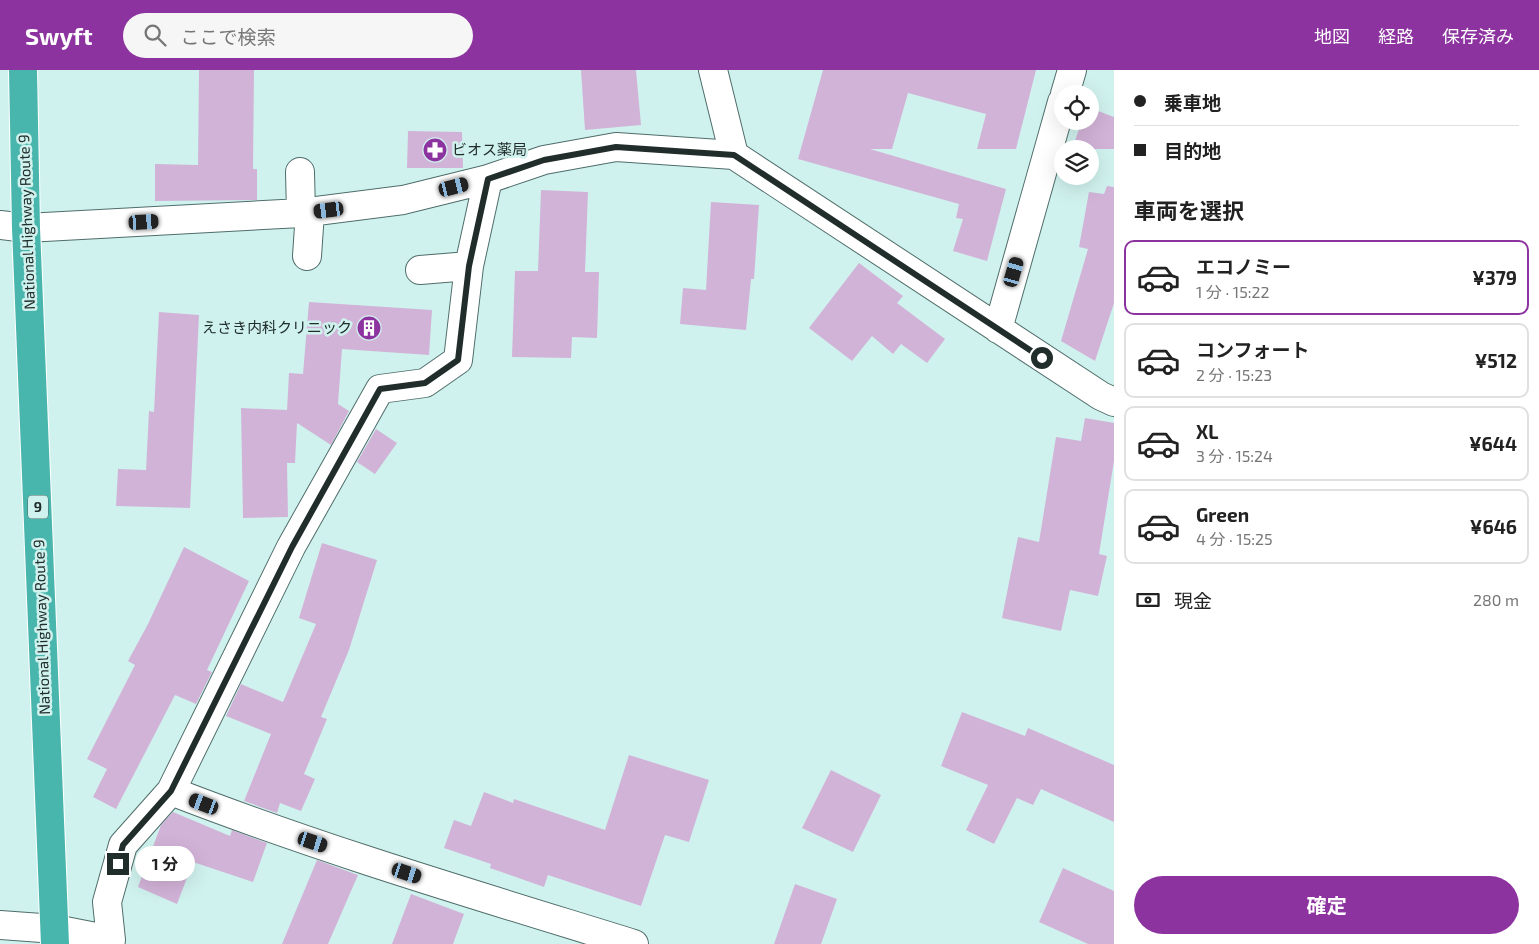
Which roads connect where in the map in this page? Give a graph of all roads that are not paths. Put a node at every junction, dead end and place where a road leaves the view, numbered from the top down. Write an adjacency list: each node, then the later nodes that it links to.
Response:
1 (23, 70): 10 (highway, National Highway Route 9 / 9)
2 (713, 70): 6 (street)
3 (1072, 70): 4 (street)
4 (1068, 85)
5 (1054, 130): 14 (street)
6 (734, 155): 8 (street); 14 (street)
7 (300, 172): 9 (street)
8 (488, 179): 9 (street); 12 (street)
9 (306, 213): 10 (street); 11 (street)
10 (13, 227): 18 (highway, National Highway Route 9 / 9)
11 (307, 256)
12 (469, 266): 13 (street); 16 (street)
13 (420, 270)
14 (998, 329): 15 (street)
15 (1114, 402)
16 (171, 791): 19 (street); 20 (street)
17 (0, 926): 18 (street)
18 (55, 936): 19 (street)
19 (111, 942)
20 (634, 944)

